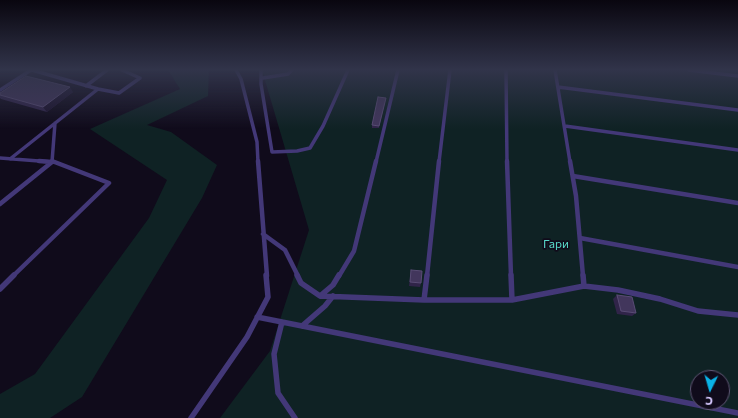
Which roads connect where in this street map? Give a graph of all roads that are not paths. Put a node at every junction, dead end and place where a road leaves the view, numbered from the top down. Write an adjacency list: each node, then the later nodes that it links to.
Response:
1 (98, 89): 13 (lane)
2 (101, 90): 3 (lane)
3 (124, 90)
4 (244, 90): 22 (lane)
5 (261, 90): 6 (lane)
6 (339, 90)
7 (393, 90): 27 (lane)
8 (446, 90): 29 (lane)
9 (506, 90): 30 (lane)
10 (558, 90): 14 (lane)
11 (578, 90): 12 (lane)
12 (738, 110)
13 (55, 123): 17 (lane); 18 (lane)
14 (565, 126): 15 (lane); 19 (lane)
15 (738, 150)
16 (0, 158): 17 (lane)
17 (10, 159): 18 (lane)
18 (52, 162): 21 (lane); 26 (lane)
19 (573, 176): 20 (lane); 23 (lane)
20 (738, 202)
21 (0, 204)
22 (262, 234): 27 (lane); 32 (lane)
23 (580, 238): 24 (lane); 25 (lane)
24 (738, 267)
25 (584, 286): 30 (lane); 31 (lane)
26 (0, 289)
27 (320, 296): 28 (lane)
28 (333, 296): 29 (lane); 34 (lane)
29 (424, 300): 30 (lane)
30 (512, 300)
31 (738, 314)
32 (257, 317): 33 (lane); 36 (lane)
33 (282, 322): 34 (lane); 37 (lane)
34 (302, 326): 35 (lane)
35 (738, 413)
36 (191, 418)
37 (295, 418)

